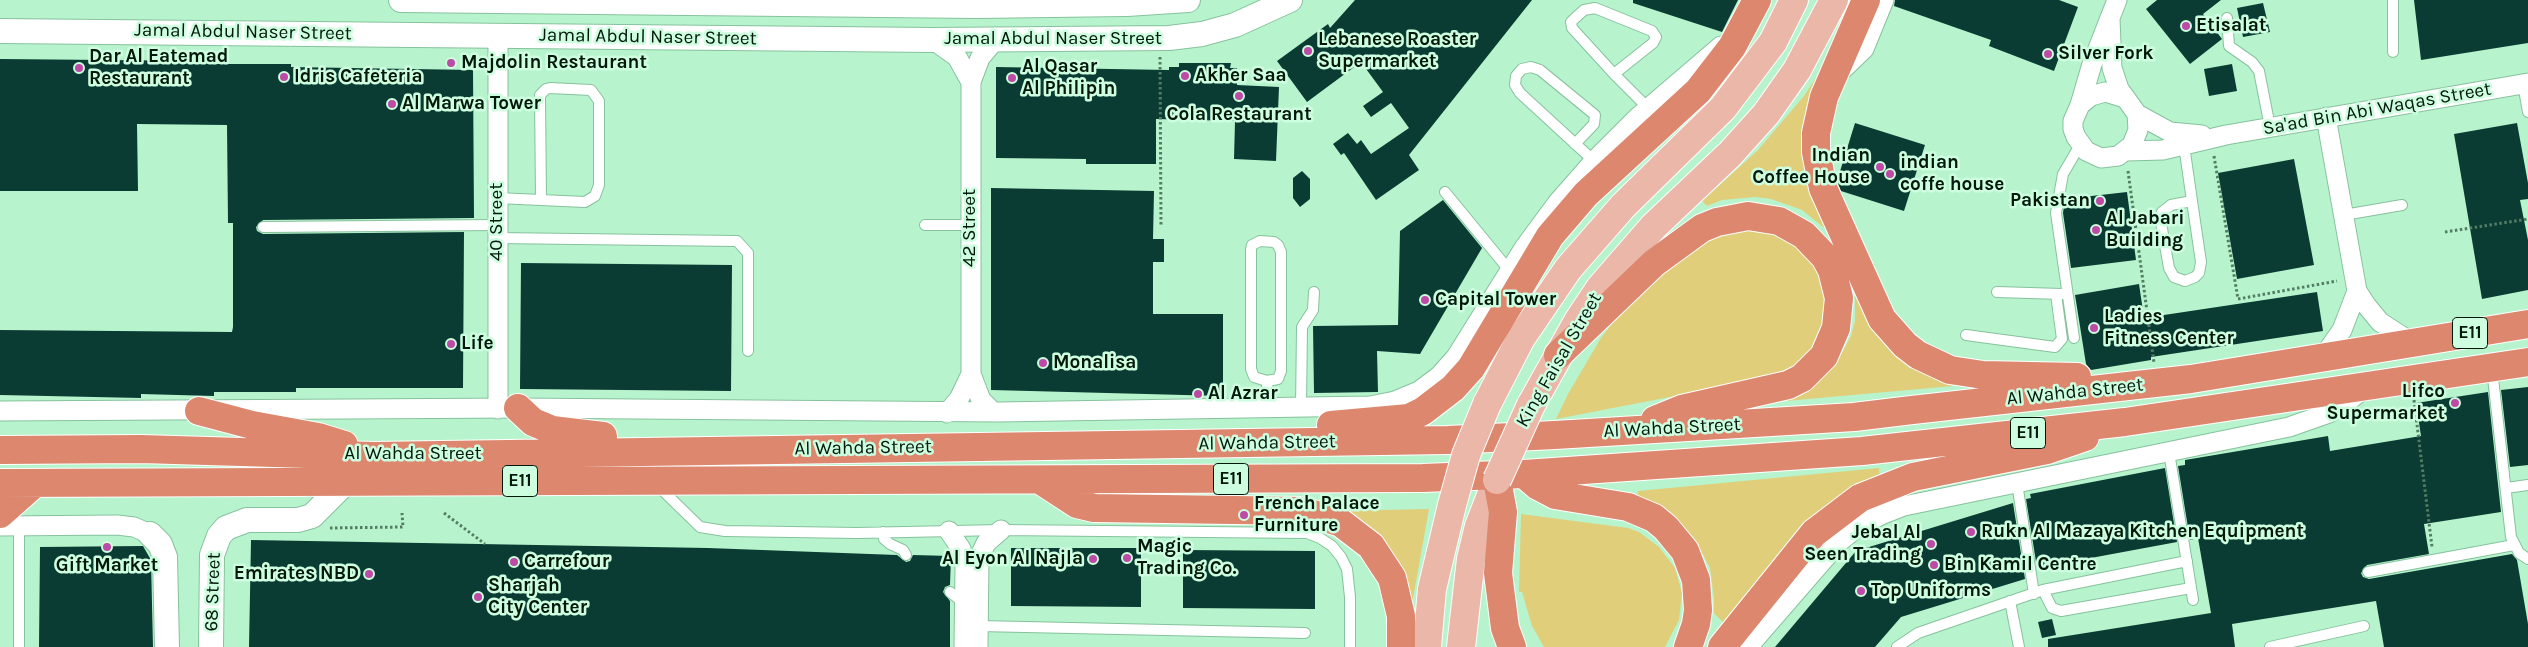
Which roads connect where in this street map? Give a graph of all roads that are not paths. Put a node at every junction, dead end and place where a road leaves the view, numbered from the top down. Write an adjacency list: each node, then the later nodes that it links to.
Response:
1 (401, 0): 11 (street, Jamal Abdul Naser Street)
2 (1188, 0): 10 (street, Jamal Abdul Naser Street)
3 (1290, 0): 20 (street, Jamal Abdul Naser Street)
4 (1794, 0): 118 (main road, King Faisal Street, bridge)
5 (1834, 0): 61 (main road, King Faisal Street)
6 (1866, 0): 24 (highway)
7 (1884, 0): 24 (street)
8 (2117, 0): 15 (street)
9 (2393, 0): 22 (lane)
10 (1111, 2): 12 (street, Jamal Abdul Naser Street)
11 (794, 4): 12 (street, Jamal Abdul Naser Street); 18 (street)
12 (976, 6): 19 (street)
13 (1751, 12): 29 (street); 78 (highway)
14 (2227, 18): 33 (lane)
15 (2110, 19): 27 (street); 28 (street)
16 (0, 31): 17 (street, Jamal Abdul Naser Street)
17 (498, 35): 18 (street, Jamal Abdul Naser Street); 41 (street, 40 Street)
18 (698, 37): 19 (street, Jamal Abdul Naser Street)
19 (901, 39): 21 (street, Jamal Abdul Naser Street)
20 (996, 39): 21 (street, Jamal Abdul Naser Street); 25 (street, 42 Street)
21 (934, 40): 25 (street, 42 Street)
22 (2392, 52)
23 (1614, 74): 23 (lane); 29 (lane)
24 (1832, 80): 66 (highway)
25 (971, 82): 47 (street, 42 Street)
26 (2526, 83): 30 (lane); 32 (street, Sa'ad Bin Abi Waqas Street)
27 (2124, 98): 28 (street); 31 (street)
28 (2080, 105): 36 (street)
29 (1649, 108): 39 (street)
30 (2528, 112)
31 (2137, 114): 34 (street, Sa'ad Bin Abi Waqas Street); 38 (street)
32 (2326, 117): 33 (street, Sa'ad Bin Abi Waqas Street); 45 (street)
33 (2270, 127): 34 (street, Sa'ad Bin Abi Waqas Street)
34 (2219, 137): 37 (street, Sa'ad Bin Abi Waqas Street)
35 (1575, 144): 35 (lane); 39 (lane)
36 (2080, 145): 38 (street); 55 (lane)
37 (2184, 145): 38 (street, Sa'ad Bin Abi Waqas Street); 43 (lane)
38 (2126, 151)
39 (1594, 161): 50 (street)
40 (1446, 192): 50 (lane)
41 (497, 198): 42 (lane); 49 (street, 40 Street)
42 (542, 200): 42 (lane)
43 (2192, 201): 43 (lane)
44 (2402, 205): 45 (lane)
45 (2344, 215): 51 (street)
46 (926, 225): 47 (lane)
47 (970, 225): 65 (street, 42 Street)
48 (263, 227): 49 (lane)
49 (496, 231): 60 (lane); 71 (street, 40 Street)
50 (1509, 270): 70 (street)
51 (2356, 284): 59 (street); 62 (street)
52 (1314, 292): 70 (lane)
53 (1997, 292): 54 (lane)
54 (2056, 294): 55 (lane); 57 (lane)
55 (2068, 294): 58 (lane)
56 (2528, 324): 59 (highway, Al Wahda Street / E11)
57 (1966, 335)
58 (2074, 338)
59 (2411, 342): 62 (highway, Al Wahda Street / E11)
60 (748, 351)
61 (1558, 355): 77 (highway); 85 (main road, King Faisal Street, bridge)
62 (2323, 357): 66 (highway, Al Wahda Street / E11)
63 (2528, 362): 64 (highway, Al Wahda Street / E11)
64 (2492, 368): 68 (highway, Al Wahda Street / E11); 92 (lane)
65 (971, 374): 74 (street, 42 Street); 75 (street, 42 Street)
66 (2191, 378): 77 (highway, Al Wahda Street / E11)
67 (1267, 381): 67 (lane); 69 (lane)
68 (2364, 388): 76 (highway, Al Wahda Street / E11); 81 (street)
69 (1268, 407): 70 (street); 75 (street)
70 (1301, 407)
71 (508, 409): 73 (street); 74 (street); 80 (highway)
72 (0, 411): 73 (street)
73 (199, 411): 82 (highway)
74 (947, 412): 75 (street)
75 (992, 412)
76 (2125, 422): 83 (highway, Al Wahda Street / E11); 122 (highway)
77 (1630, 430): 78 (highway, Al Wahda Street / E11)
78 (1251, 443): 80 (highway, Al Wahda Street / E11)
79 (0, 450): 82 (highway, Al Wahda Street / E11)
80 (650, 450): 82 (highway, Al Wahda Street / E11)
81 (2169, 452): 90 (street); 102 (lane)
82 (374, 456)
83 (1524, 474): 84 (highway, Al Wahda Street / E11); 121 (highway)
84 (1040, 480): 86 (highway, Al Wahda Street / E11); 117 (highway)
85 (1497, 480): 119 (main road, King Faisal Street); 120 (highway)
86 (653, 481): 87 (highway, Al Wahda Street / E11); 97 (lane)
87 (346, 482): 89 (highway, Al Wahda Street / E11); 113 (street, 68 Street)
88 (0, 483): 89 (highway, Al Wahda Street / E11)
89 (35, 483): 93 (highway)
90 (2018, 483): 105 (lane); 123 (street)
91 (2528, 485): 92 (lane)
92 (2506, 488): 99 (lane)
93 (10, 520): 94 (street); 98 (street); 111 (lane)
94 (0, 526)
95 (949, 530): 96 (lane); 97 (lane); 114 (street)
96 (1000, 530): 108 (street); 116 (lane)
97 (883, 532): 100 (lane)
98 (150, 534): 112 (street)
99 (2514, 545): 101 (lane); 103 (lane)
100 (906, 555)
101 (2528, 560)
102 (2187, 561): 104 (lane); 105 (lane)
103 (2368, 572)
104 (2191, 588): 105 (lane); 106 (lane)
105 (2038, 592): 107 (lane)
106 (2193, 600)
107 (2010, 601): 124 (lane); 125 (lane)
108 (978, 626): 110 (lane); 115 (street)
109 (2364, 626): 126 (lane)
110 (1305, 633)
111 (19, 647)
112 (168, 647)
113 (211, 647)
114 (964, 647)
115 (978, 647)
116 (1350, 647)
117 (1401, 647)
118 (1427, 647)
119 (1461, 647)
120 (1512, 647)
121 (1688, 647)
122 (1722, 647)
123 (1748, 647)
124 (1897, 647)
125 (2019, 647)
126 (2270, 647)

